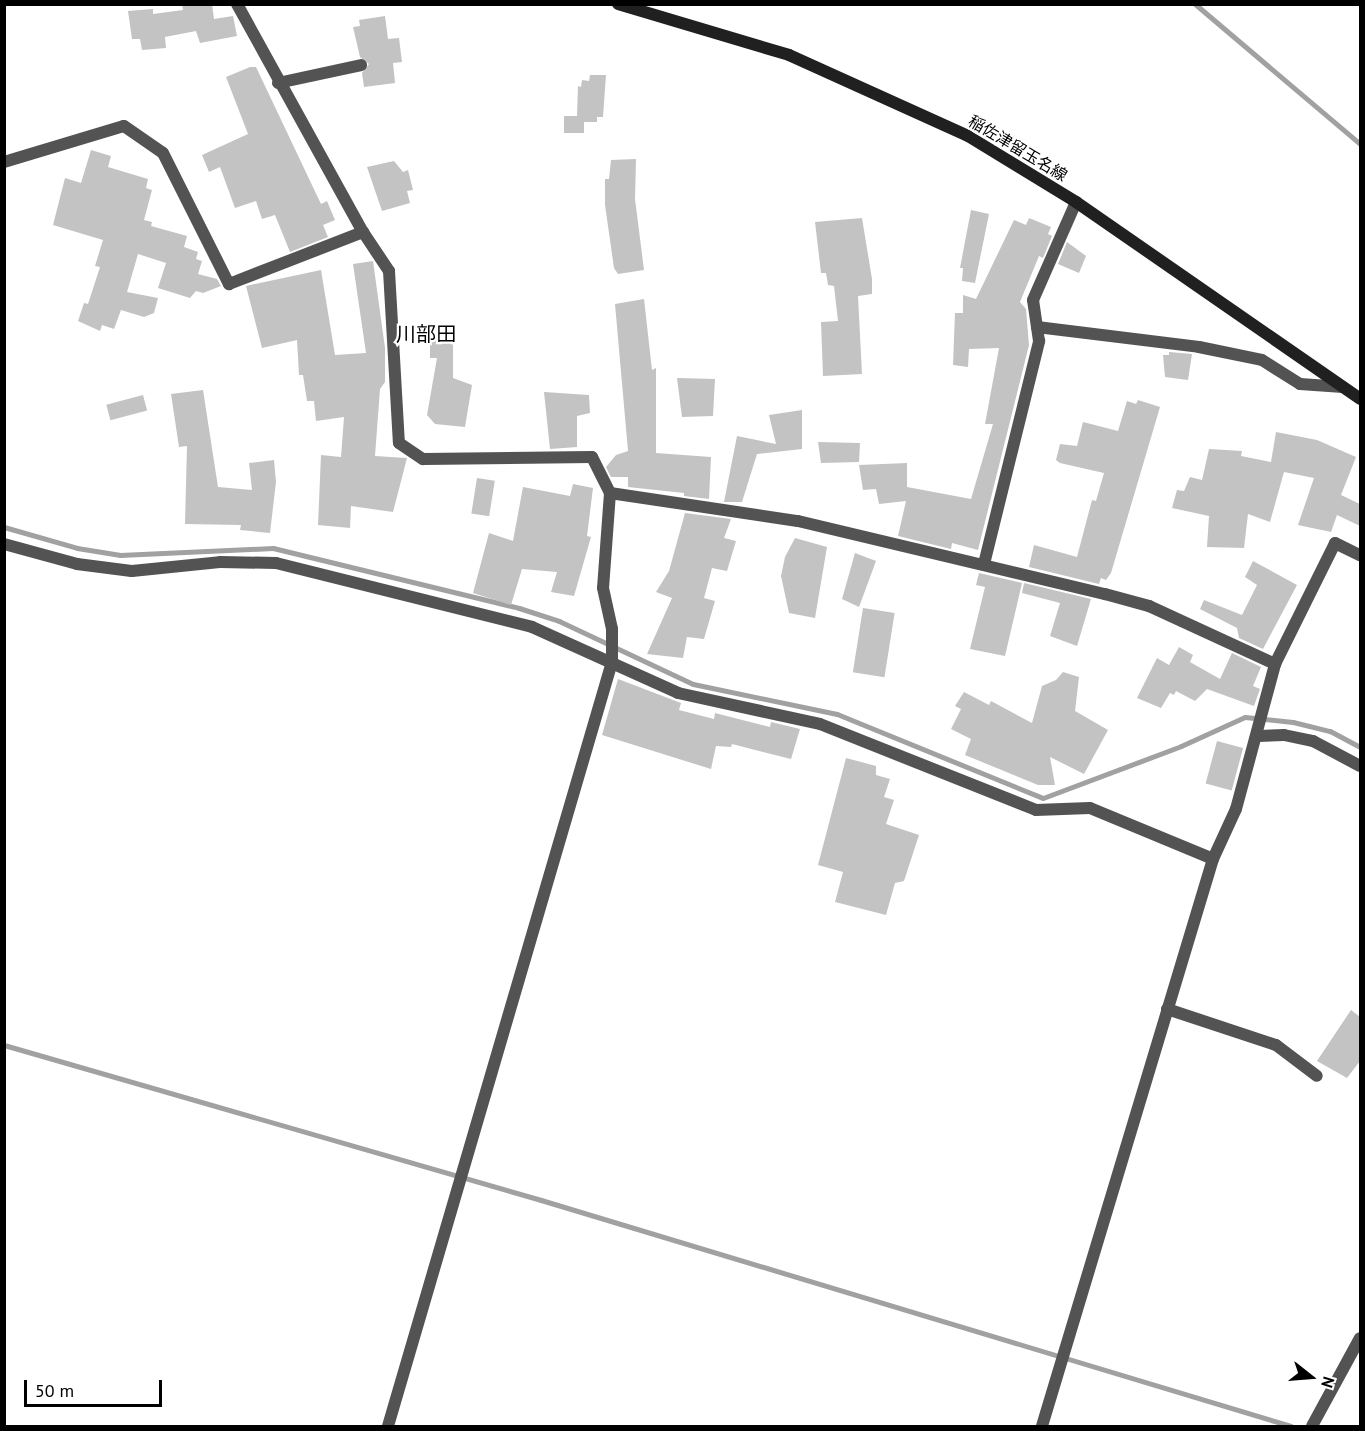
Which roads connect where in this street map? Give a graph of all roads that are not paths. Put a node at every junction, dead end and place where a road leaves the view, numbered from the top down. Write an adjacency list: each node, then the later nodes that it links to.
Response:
1 (237, 4): 4 (street)
2 (618, 4): 6 (main road, 稲佐津留玉名線)
3 (361, 65): 4 (street)
4 (278, 83): 7 (street)
5 (4, 162): 7 (street)
6 (1076, 202): 8 (street); 9 (main road, 稲佐津留玉名線)
7 (363, 232): 11 (street)
8 (1038, 327): 9 (street); 14 (street)
9 (1343, 387): 10 (main road, 稲佐津留玉名線)
10 (1360, 399)
11 (610, 493): 14 (street); 15 (street)
12 (4, 544): 15 (street)
13 (1360, 555): 16 (street)
14 (984, 564): 16 (street)
15 (612, 662): 19 (street); 23 (street)
16 (1275, 664): 17 (street)
17 (1259, 732): 18 (street); 19 (street)
18 (1360, 766)
19 (1213, 859): 20 (street)
20 (1167, 1008): 21 (street); 24 (street)
21 (1317, 1076)
22 (1360, 1338): 25 (street)
23 (388, 1426)
24 (1042, 1426)
25 (1312, 1426)

